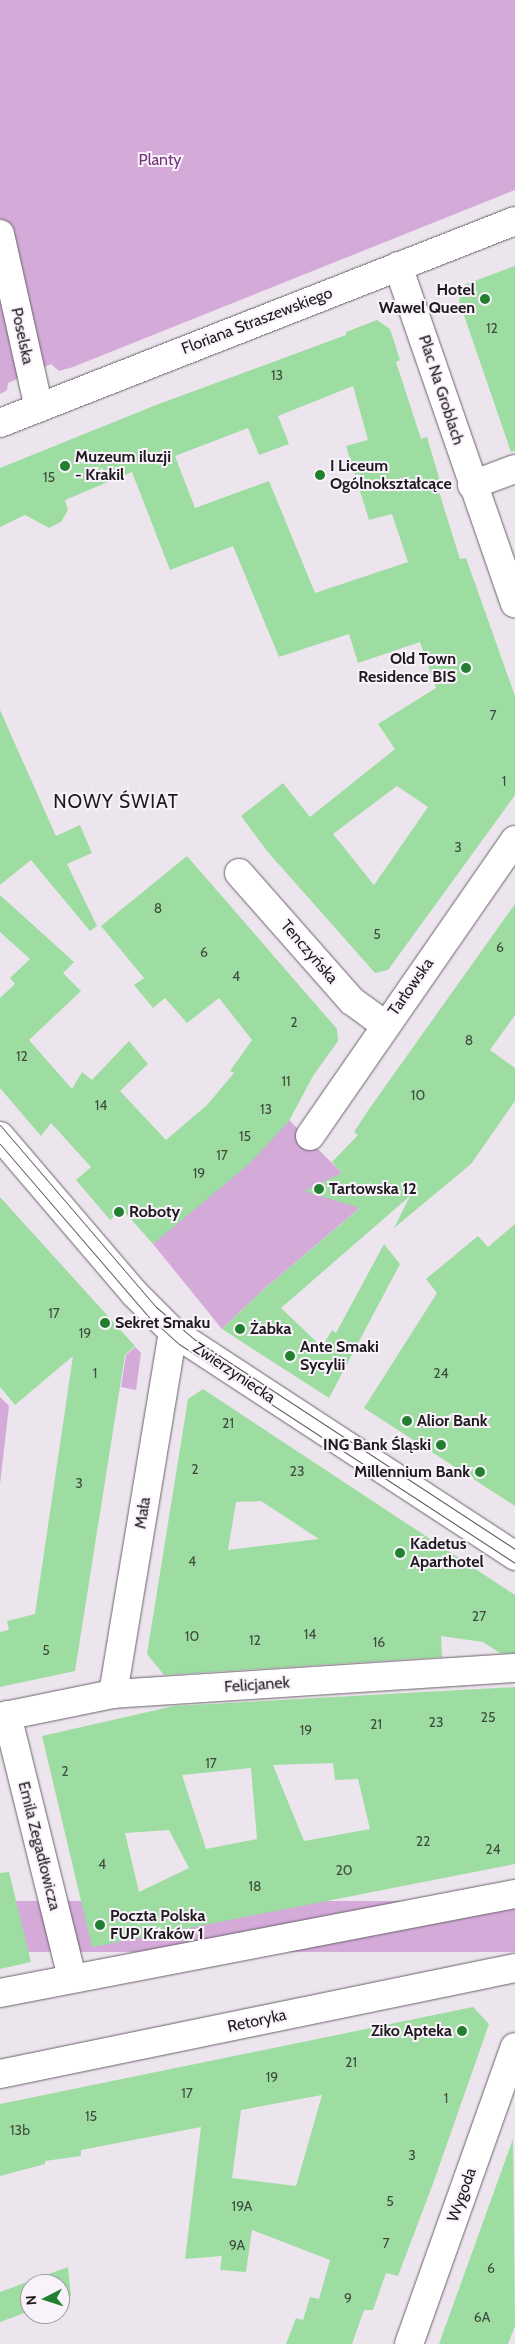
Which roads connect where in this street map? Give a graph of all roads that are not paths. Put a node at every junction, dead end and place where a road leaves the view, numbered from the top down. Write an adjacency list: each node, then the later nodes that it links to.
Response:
1 (515, 221): 3 (street, Floriana Straszewskiego)
2 (0, 234): 4 (street, Poselska)
3 (398, 266): 4 (street, Floriana Straszewskiego); 7 (street, Plac Na Groblach)
4 (39, 408): 5 (street, Floriana Straszewskiego)
5 (0, 423)
6 (515, 469): 7 (street)
7 (472, 485): 8 (street, Plac Na Groblach)
8 (515, 603)
9 (515, 840): 11 (street, Tarłowska)
10 (238, 873): 11 (street, Tenczyńska)
11 (385, 1025): 13 (street, Tarłowska)
12 (0, 1136): 14 (street, Zwierzyniecka)
13 (310, 1136)
14 (173, 1332): 15 (street, Zwierzyniecka); 17 (street, Mała)
15 (515, 1556)
16 (515, 1668): 17 (street, Felicjanek)
17 (112, 1694): 18 (street, Felicjanek)
18 (4, 1716): 21 (street, Emila Zegadłowicza)
19 (515, 1894): 21 (street)
20 (515, 1968): 24 (street, Retoryka)
21 (72, 1978): 22 (street)
22 (0, 1993)
23 (515, 2047): 25 (street, Wygoda)
24 (0, 2074)
25 (409, 2344)

